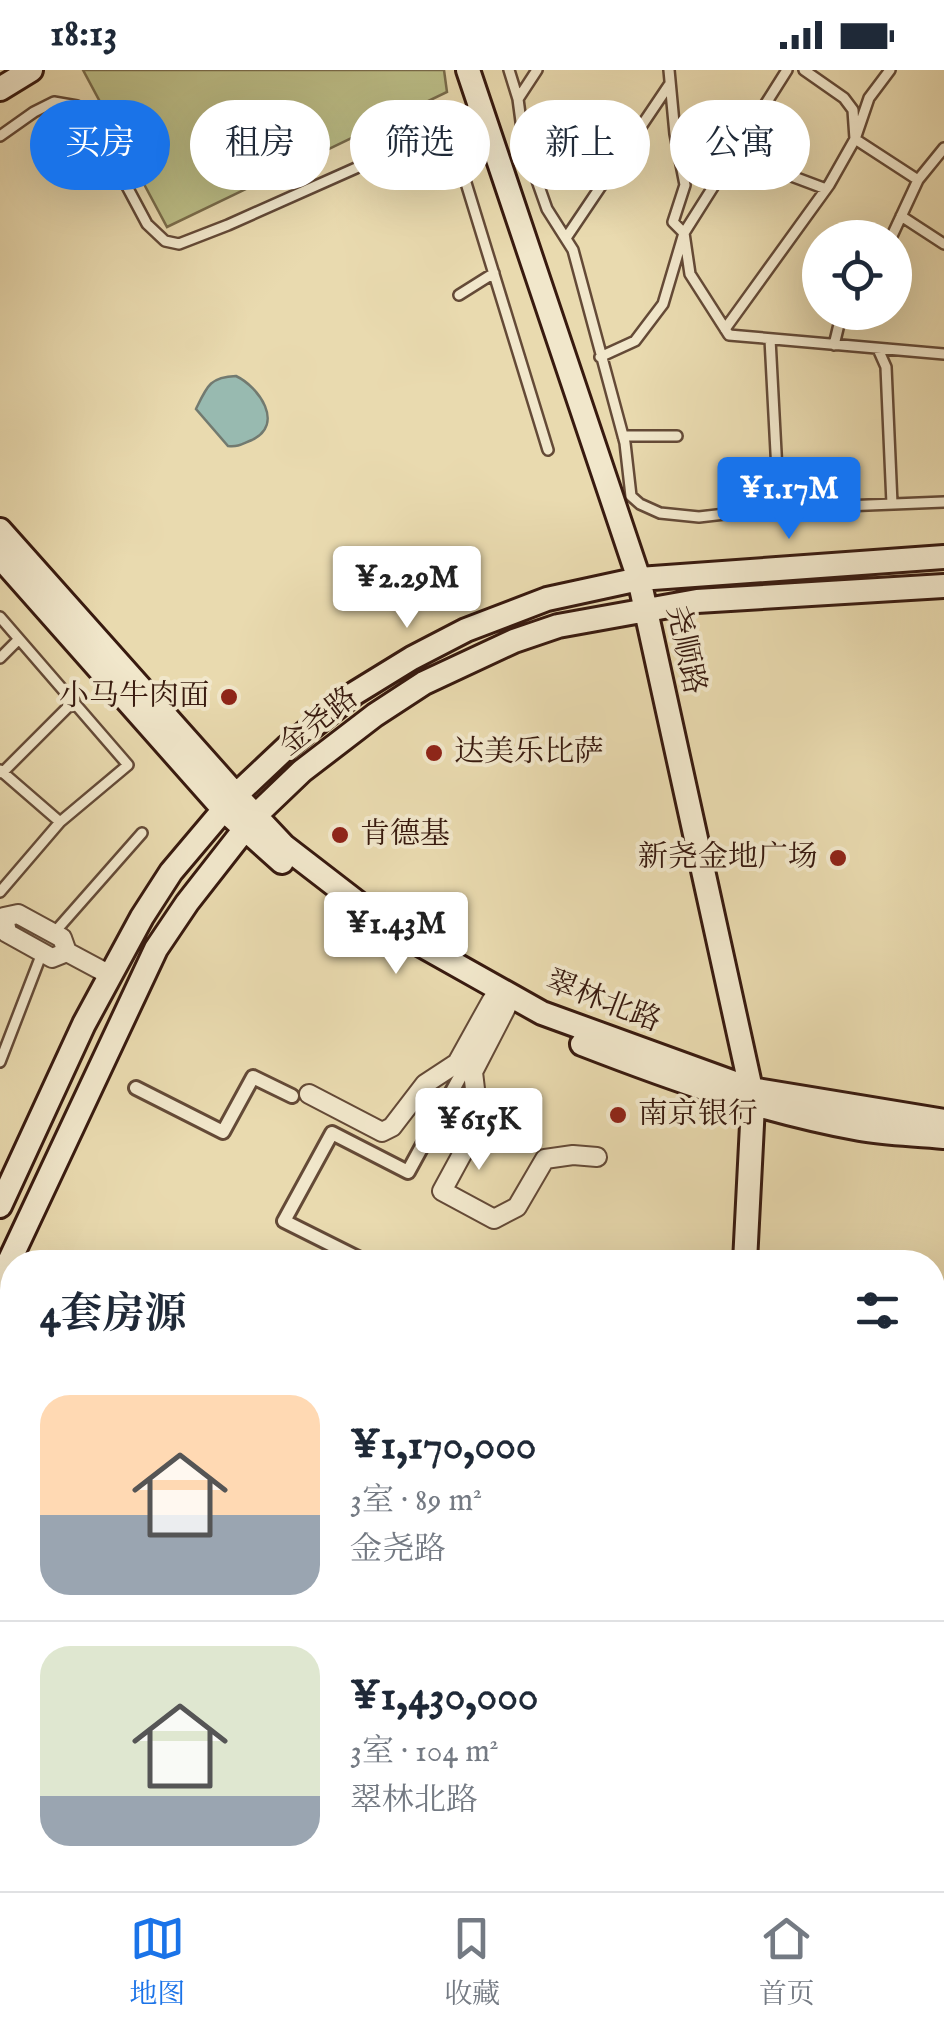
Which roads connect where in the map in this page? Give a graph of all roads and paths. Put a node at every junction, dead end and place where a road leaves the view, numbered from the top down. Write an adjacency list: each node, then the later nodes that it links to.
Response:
1 (31, 70): 10 (main road)
2 (468, 70): 12 (main road, 尧顺路)
3 (509, 70): 11 (lane)
4 (537, 70): 11 (lane)
5 (669, 70): 9 (lane)
6 (804, 70): 16 (lane)
7 (890, 70): 16 (lane)
8 (785, 71): 13 (lane)
9 (669, 85): 26 (lane); 27 (lane)
10 (0, 89)
11 (518, 99): 27 (lane)
12 (479, 100)
13 (767, 100)
14 (490, 132): 47 (main road, 尧顺路)
15 (0, 136): 18 (lane)
16 (855, 139): 19 (lane); 21 (lane)
17 (944, 148): 19 (lane)
18 (350, 171)
19 (918, 180): 24 (lane)
20 (810, 183): 21 (lane)
21 (826, 189): 31 (lane)
22 (468, 190): 29 (lane)
23 (710, 190): 26 (lane)
24 (901, 216): 25 (lane); 28 (lane)
25 (899, 220)
26 (684, 232): 31 (lane); 37 (lane)
27 (566, 238): 37 (lane)
28 (944, 244)
29 (494, 273): 30 (lane); 40 (lane)
30 (459, 295)
31 (725, 329): 33 (lane)
32 (838, 330): 34 (lane)
33 (770, 339): 34 (lane); 43 (lane)
34 (834, 345): 35 (lane)
35 (878, 349): 36 (lane); 42 (lane)
36 (944, 354)
37 (600, 357): 38 (lane)
38 (623, 436): 39 (lane); 43 (lane)
39 (677, 436)
40 (548, 450)
41 (944, 502): 42 (lane)
42 (892, 504): 43 (lane)
43 (780, 508)
44 (0, 530): 55 (main road, 翠林北路)
45 (0, 557): 55 (main road, 翠林北路)
46 (944, 557): 47 (main road, 金尧路)
47 (638, 579): 49 (main road, 尧顺路); 55 (main road, 金尧路)
48 (944, 586): 49 (main road, 金尧路)
49 (645, 609): 57 (main road, 金尧路); 69 (main road, 尧顺路)
50 (0, 617): 51 (lane)
51 (19, 638): 52 (lane); 53 (lane)
52 (0, 658)
53 (74, 702): 54 (lane); 56 (lane)
54 (1, 772): 56 (lane)
55 (230, 803): 57 (main road, 翠林北路); 64 (main road, 金尧路)
56 (60, 822): 59 (lane)
57 (250, 823): 65 (main road, 翠林北路); 69 (main road, 翠林北路); 74 (main road, 金尧路)
58 (142, 833): 61 (lane)
59 (0, 892)
60 (2, 916): 61 (street); 63 (street)
61 (54, 934): 62 (street)
62 (67, 952): 63 (street); 64 (street)
63 (42, 953): 66 (lane)
64 (110, 976): 73 (main road, 金尧路)
65 (499, 1004): 68 (street); 69 (main road, 翠林北路); 72 (street); 75 (street)
66 (0, 1062)
67 (136, 1088): 68 (street)
68 (301, 1095)
69 (752, 1097): 70 (main road, 翠林北路); 71 (main road, 翠林北路); 76 (main road, 尧顺路)
70 (944, 1121)
71 (944, 1137)
72 (597, 1157)
73 (0, 1206)
74 (15, 1250)
75 (342, 1250)
76 (745, 1250)

